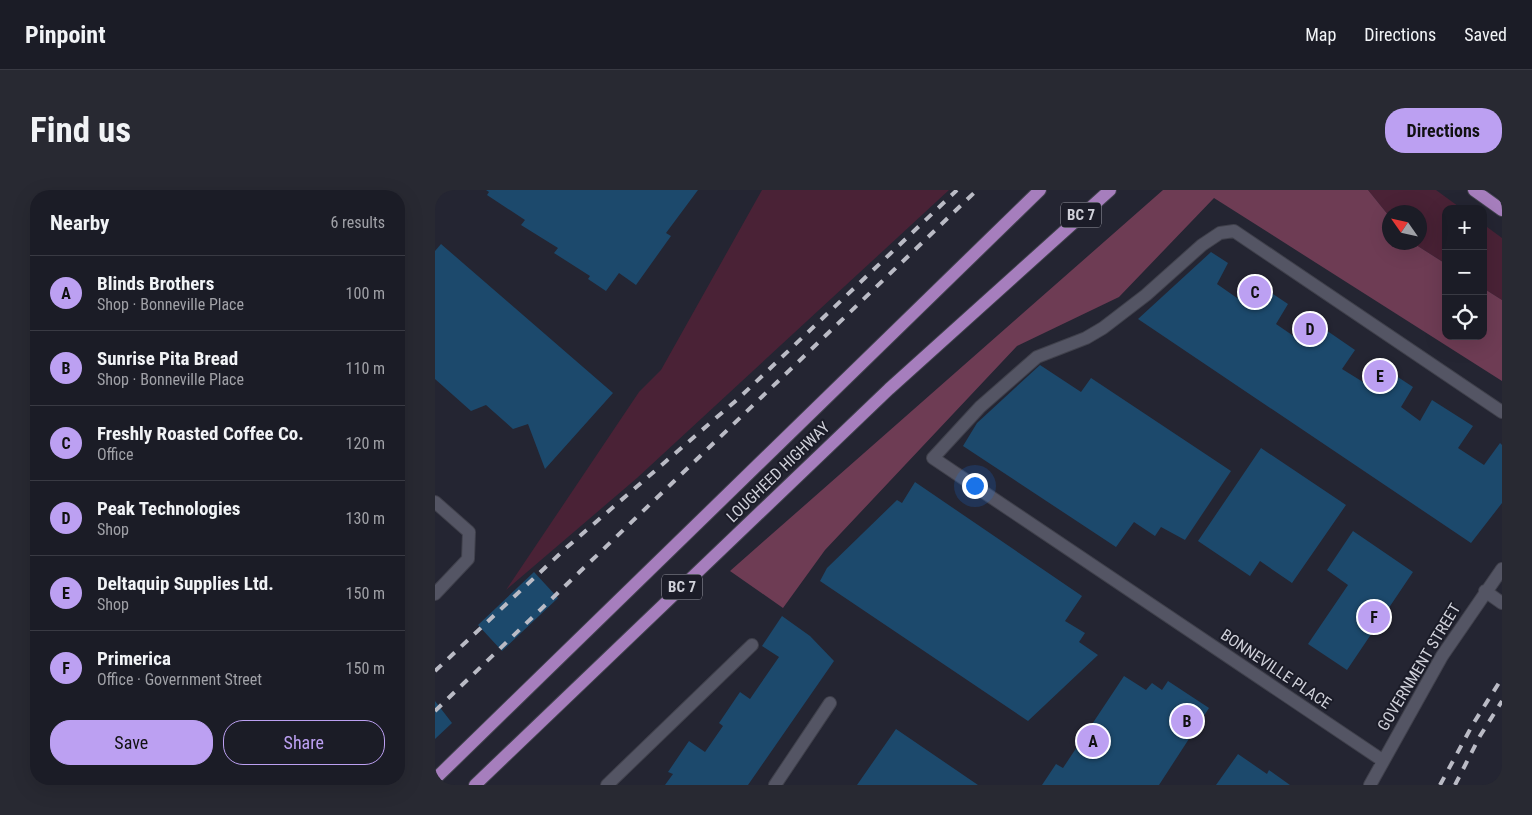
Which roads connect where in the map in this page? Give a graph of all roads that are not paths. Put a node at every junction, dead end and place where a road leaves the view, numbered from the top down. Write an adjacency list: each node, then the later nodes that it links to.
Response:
1 (1040, 190): 14 (main road, LOUGHEED HIGHWAY / BC 7)
2 (1110, 190): 15 (main road, LOUGHEED HIGHWAY / BC 7)
3 (1475, 190): 4 (main road)
4 (1502, 210)
5 (1502, 412): 13 (street, BONNEVILLE PLACE)
6 (435, 502): 9 (street)
7 (1502, 569): 8 (street, GOVERNMENT STREET)
8 (1485, 592): 10 (street); 13 (street, GOVERNMENT STREET)
9 (435, 594)
10 (1502, 603)
11 (752, 644): 16 (street)
12 (830, 703): 17 (street)
13 (1382, 760): 18 (street, GOVERNMENT STREET)
14 (435, 779)
15 (475, 785)
16 (607, 785)
17 (775, 785)
18 (1370, 785)

